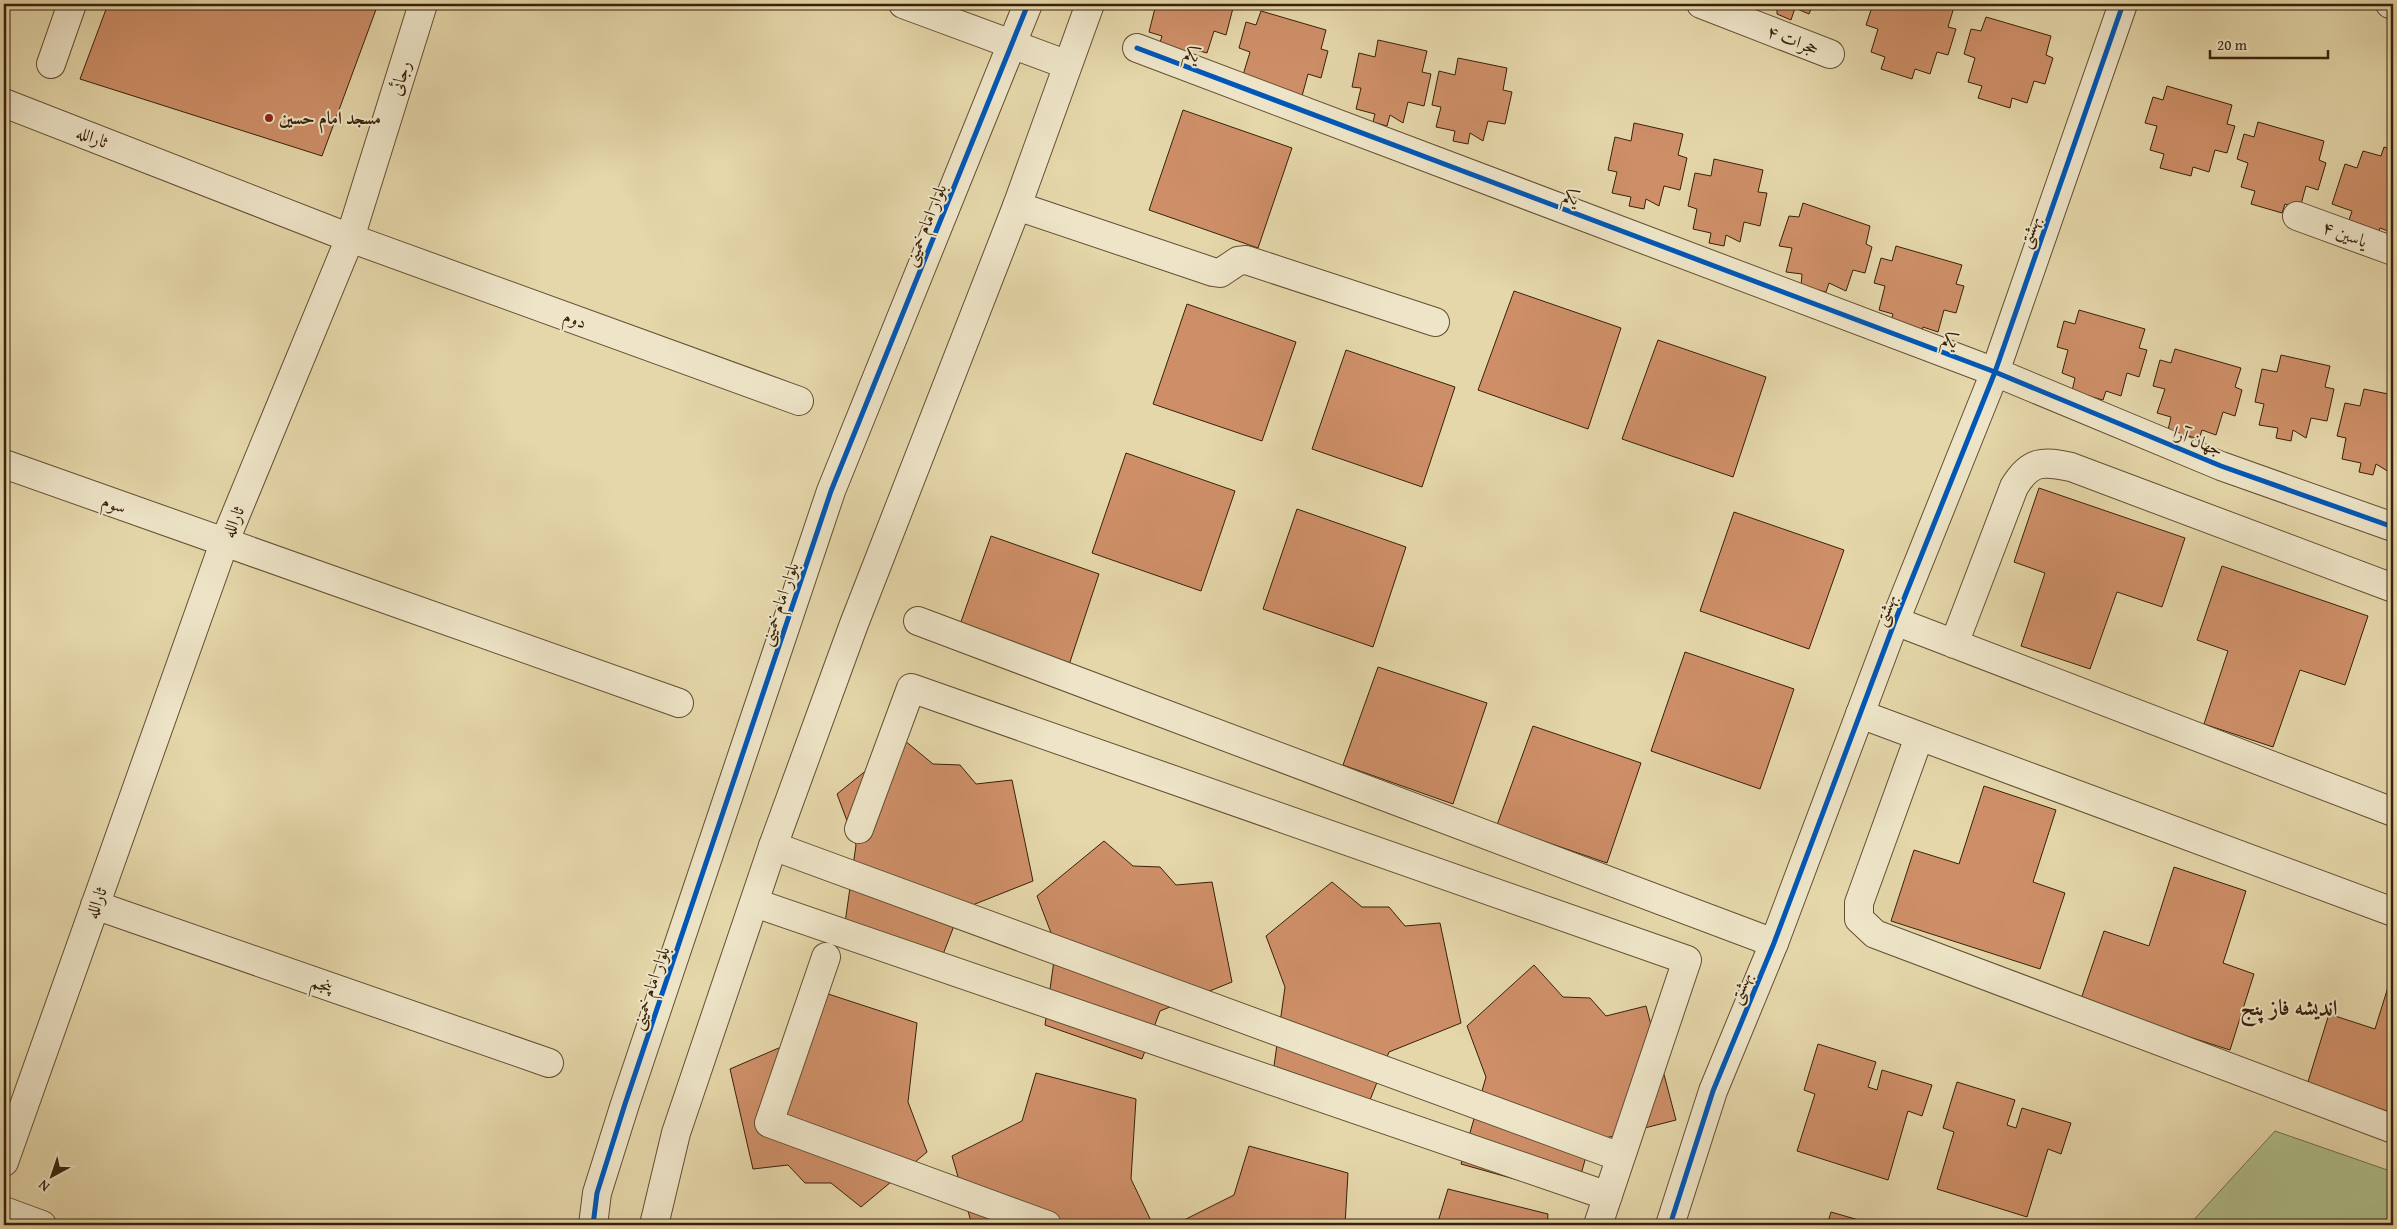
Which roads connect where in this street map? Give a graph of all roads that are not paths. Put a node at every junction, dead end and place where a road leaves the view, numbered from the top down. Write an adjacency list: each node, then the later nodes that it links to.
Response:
1 (72, 4): 11 (street)
2 (423, 4): 16 (street, رجائی)
3 (903, 4): 8 (street)
4 (1028, 4): 8 (street, بلوار امام خمینی)
5 (1090, 4): 12 (street)
6 (1701, 4): 10 (street, حجرات ۴)
7 (2123, 4): 19 (street, بهشتی)
8 (1014, 43): 12 (street); 46 (street, بلوار امام خمینی)
9 (1137, 48): 19 (street, یکم)
10 (1830, 54)
11 (50, 64)
12 (1068, 65): 14 (street)
13 (4, 103): 16 (street, ثارالله)
14 (1017, 206): 18 (street); 33 (street)
15 (2297, 216): 17 (street, یاسین ۴)
16 (350, 238): 20 (street, دوم); 23 (street, ثارالله)
17 (2393, 251)
18 (1434, 322)
19 (1995, 372): 22 (street, جهان آرا); 26 (street, بهشتی)
20 (799, 401)
21 (4, 464): 23 (street, سوم)
22 (2393, 527)
23 (224, 543): 28 (street, سوم); 35 (street, ثارالله)
24 (2393, 588): 27 (street)
25 (918, 621): 37 (street)
26 (1895, 621): 27 (street); 29 (street, بهشتی)
27 (1954, 644): 31 (street)
28 (678, 703)
29 (1860, 714): 30 (street); 37 (street, بهشتی)
30 (1919, 737): 36 (street); 40 (street)
31 (2393, 812)
32 (859, 829): 41 (street)
33 (773, 846): 34 (street); 41 (street)
34 (755, 903): 43 (street); 47 (street)
35 (95, 905): 39 (street, پنجم); 42 (street, ثارالله)
36 (2393, 912)
37 (1774, 943): 50 (street, بهشتی)
38 (826, 958): 48 (street)
39 (549, 1063)
40 (2393, 1128)
41 (1620, 1157): 43 (street)
42 (4, 1162)
43 (1608, 1196): 49 (street)
44 (4, 1211): 45 (street)
45 (42, 1225)
46 (593, 1225)
47 (654, 1225)
48 (1047, 1225)
49 (1598, 1225)
50 (1670, 1225)

